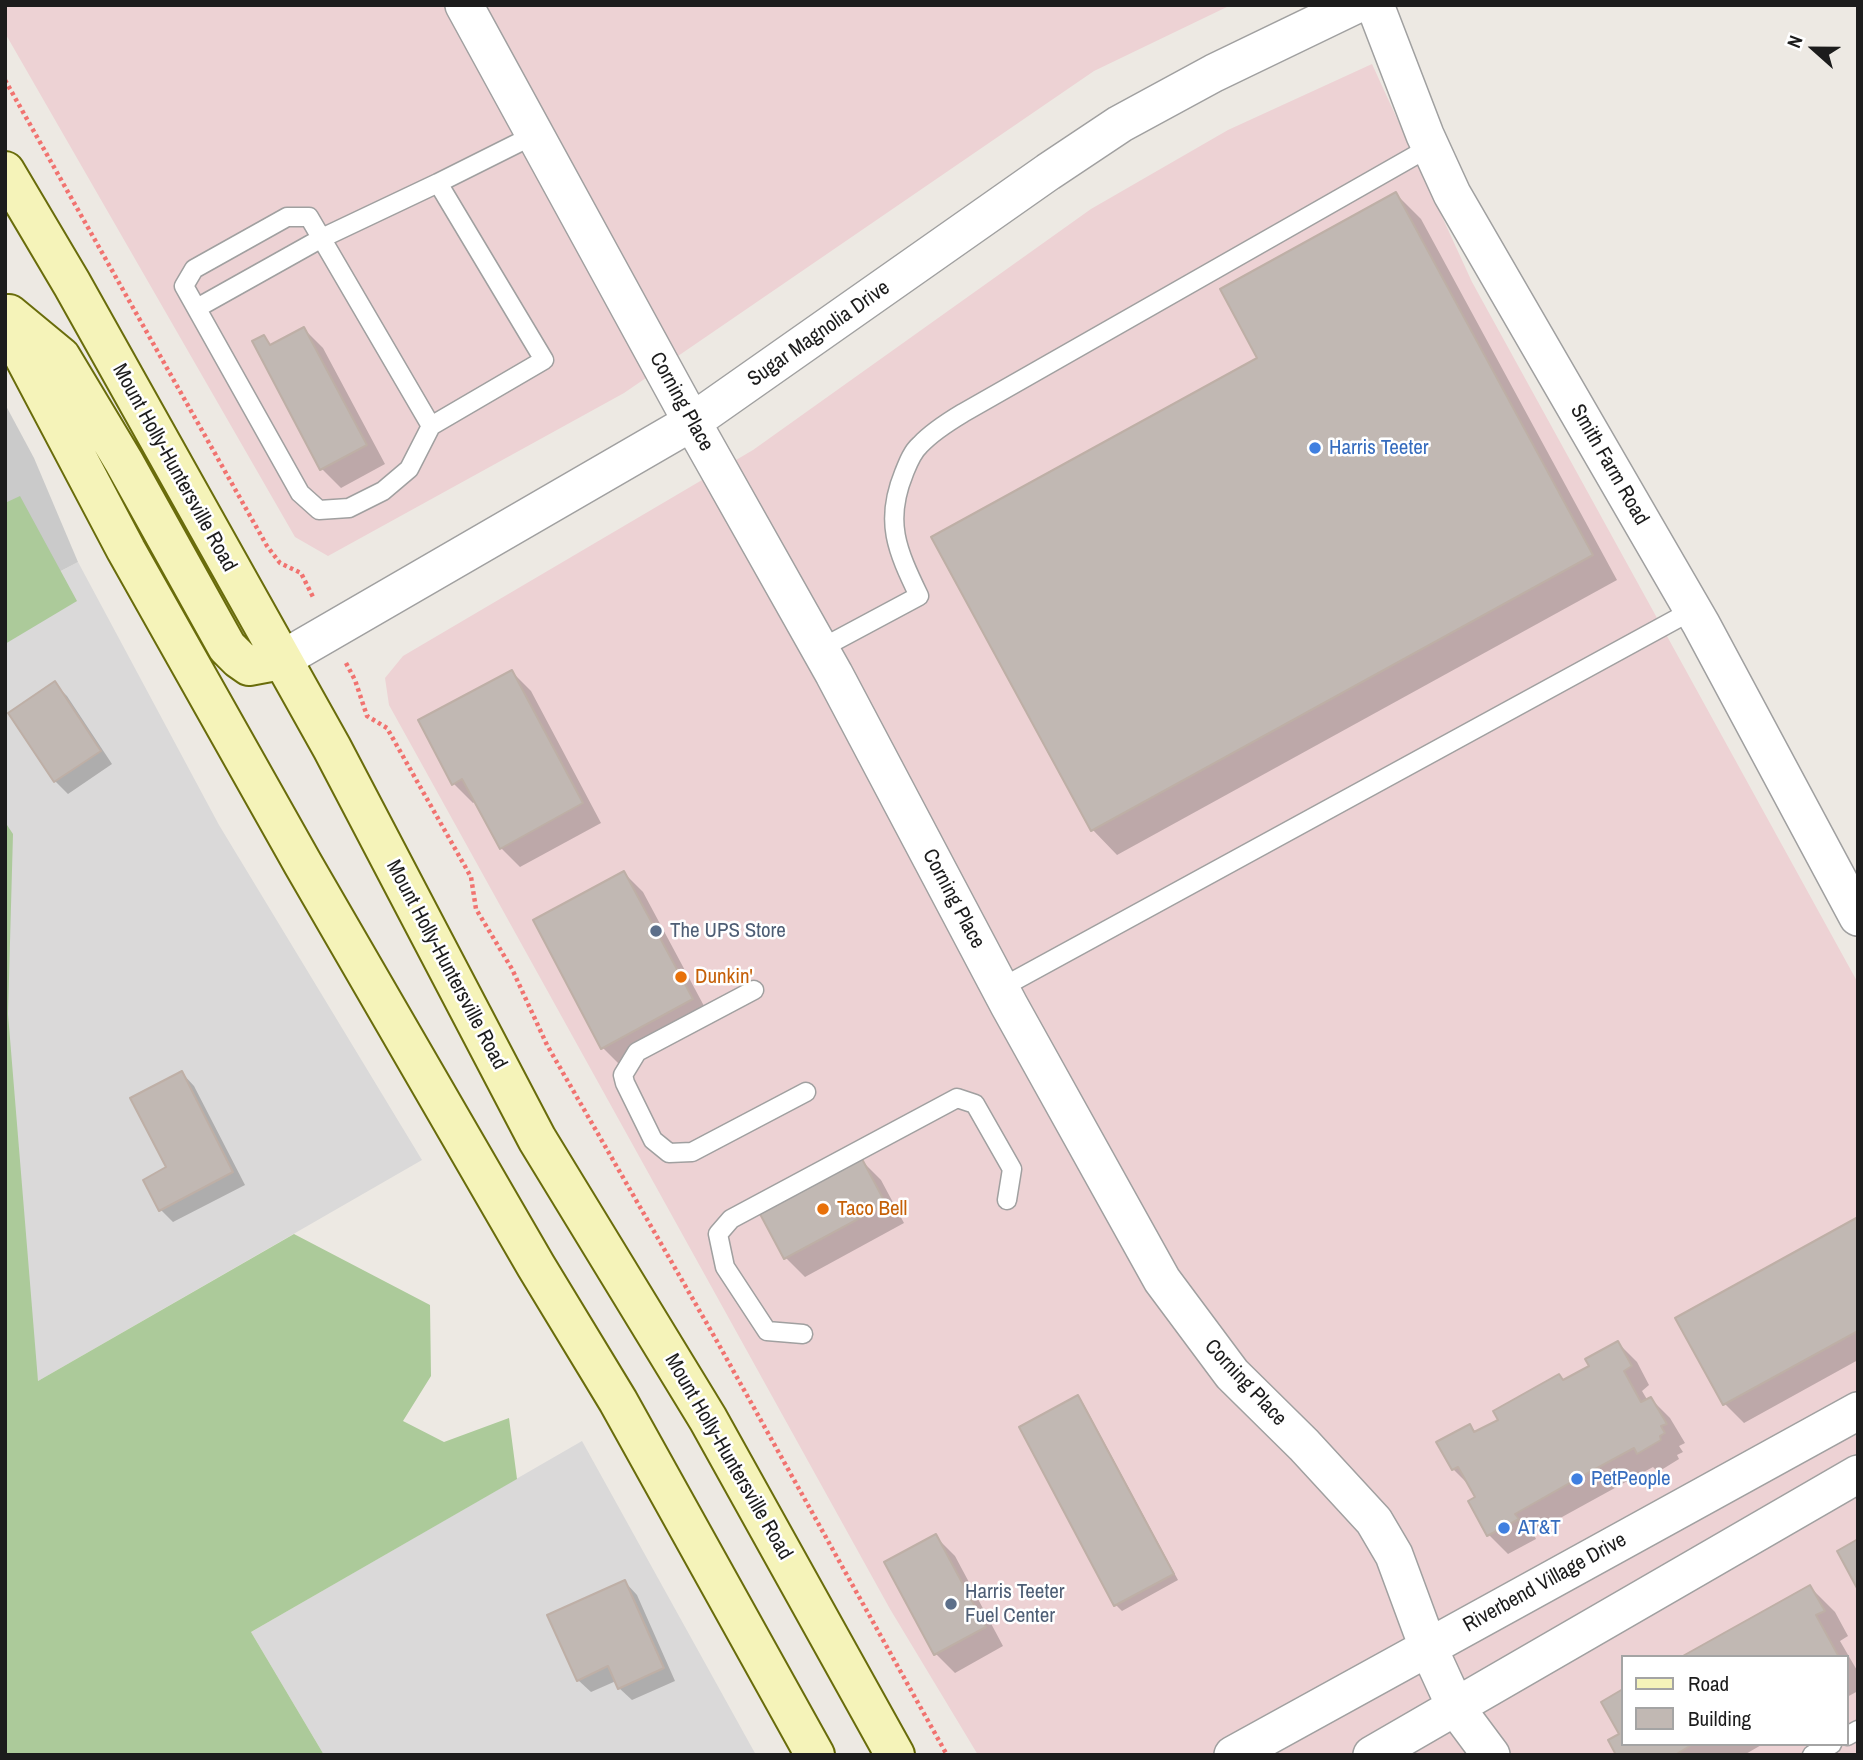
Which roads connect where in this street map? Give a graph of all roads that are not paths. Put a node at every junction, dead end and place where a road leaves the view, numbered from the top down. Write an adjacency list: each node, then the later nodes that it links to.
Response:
1 (464, 5): 4 (street, Corning Place)
2 (1355, 5): 12 (street, Sugar Magnolia Drive)
3 (1375, 5): 5 (street, Smith Farm Road)
4 (536, 134): 7 (lane); 12 (street, Corning Place)
5 (1430, 147): 14 (street, Smith Farm Road); 15 (lane)
6 (5, 171): 16 (main road, Mount Holly-Huntersville Road)
7 (438, 183): 8 (lane); 13 (lane)
8 (322, 238): 9 (lane); 9 (lane); 13 (lane)
9 (197, 308): 13 (lane)
10 (5, 311): 16 (main road)
11 (5, 321): 28 (main road)
12 (692, 422): 15 (street, Corning Place); 16 (street, Sugar Magnolia Drive)
13 (431, 426)
14 (1693, 610): 17 (street, Smith Farm Road); 18 (lane)
15 (820, 649): 18 (street, Corning Place)
16 (281, 660): 29 (main road, Mount Holly-Huntersville Road)
17 (1858, 917)
18 (1000, 988): 25 (street, Corning Place)
19 (754, 990): 20 (lane)
20 (806, 1092)
21 (1007, 1200): 22 (lane)
22 (803, 1334)
23 (1858, 1411): 25 (street, Riverbend Village Drive)
24 (1858, 1474): 26 (street)
25 (1428, 1647): 26 (street, Corning Place); 30 (street, Riverbend Village Drive)
26 (1456, 1708): 31 (street); 32 (street, Corning Place)
27 (1828, 1746): 33 (lane)
28 (815, 1755)
29 (895, 1755)
30 (1233, 1755)
31 (1372, 1755)
32 (1491, 1755)
33 (1812, 1755)

